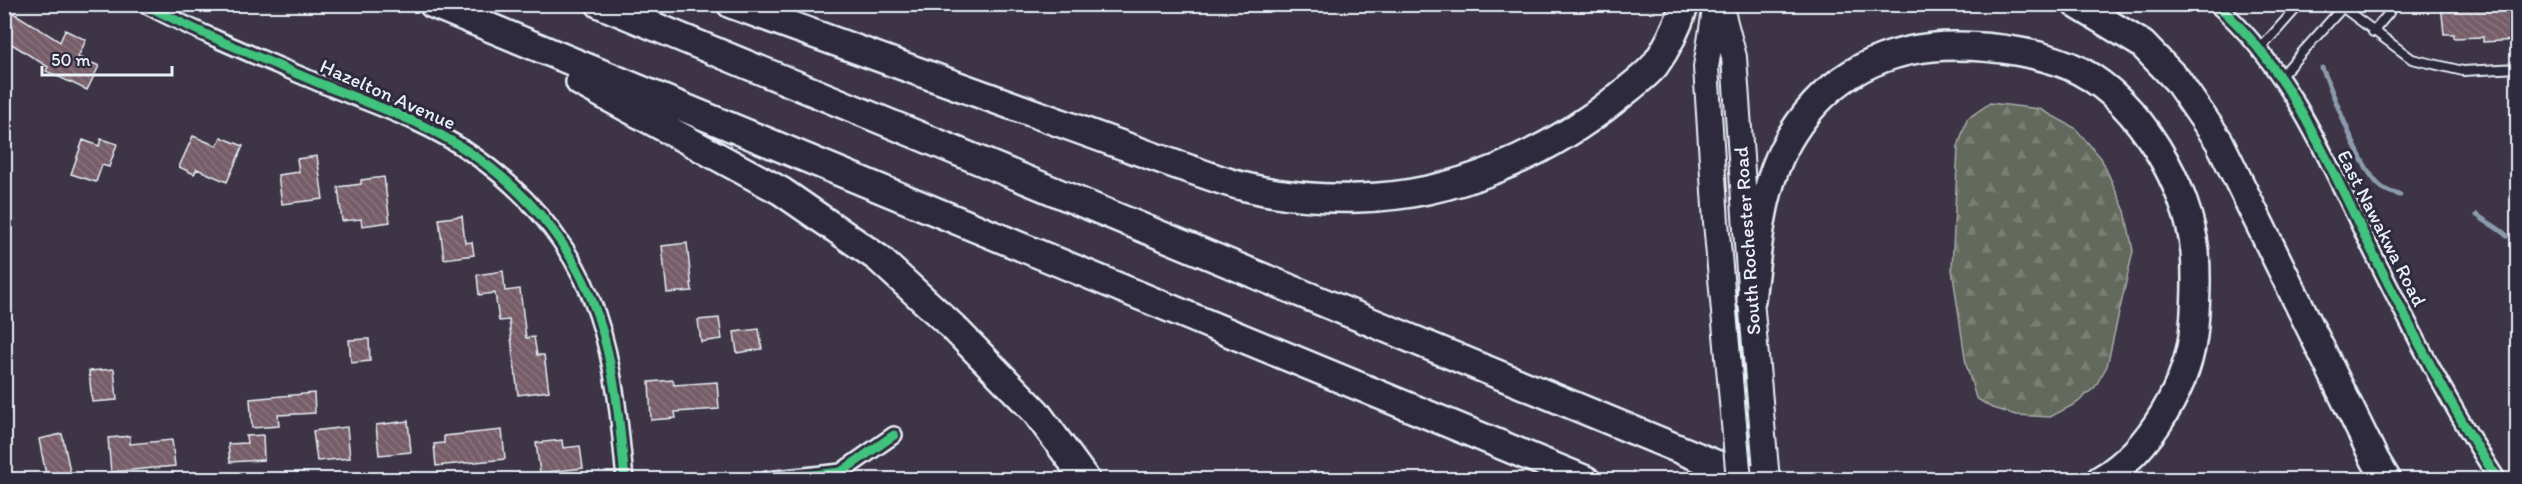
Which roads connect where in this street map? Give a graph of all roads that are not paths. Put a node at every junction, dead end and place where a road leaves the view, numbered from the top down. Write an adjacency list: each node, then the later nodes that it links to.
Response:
1 (144, 4): 18 (street, Hazelton Avenue)
2 (600, 4): 23 (highway)
3 (731, 4): 4 (highway)
4 (1685, 4)
5 (1718, 4): 16 (main road, South Rochester Road); 22 (main road, South Rochester Road, bridge)
6 (2076, 4): 26 (highway)
7 (2216, 4): 13 (street, East Nawakwa Road)
8 (2300, 4): 13 (lane)
9 (2388, 4): 12 (lane)
10 (2340, 7): 12 (lane); 15 (lane)
11 (442, 8): 20 (highway); 21 (highway)
12 (2373, 32): 14 (lane)
13 (2260, 49): 15 (street, East Nawakwa Road)
14 (2517, 68)
15 (2280, 77): 27 (street, East Nawakwa Road)
16 (1751, 300): 24 (main road, South Rochester Road); 25 (highway)
17 (894, 435): 19 (street)
18 (625, 480)
19 (767, 480)
20 (1086, 480)
21 (1586, 480)
22 (1739, 480)
23 (1754, 480)
24 (1767, 480)
25 (2100, 480)
26 (2387, 480)
27 (2498, 480)

